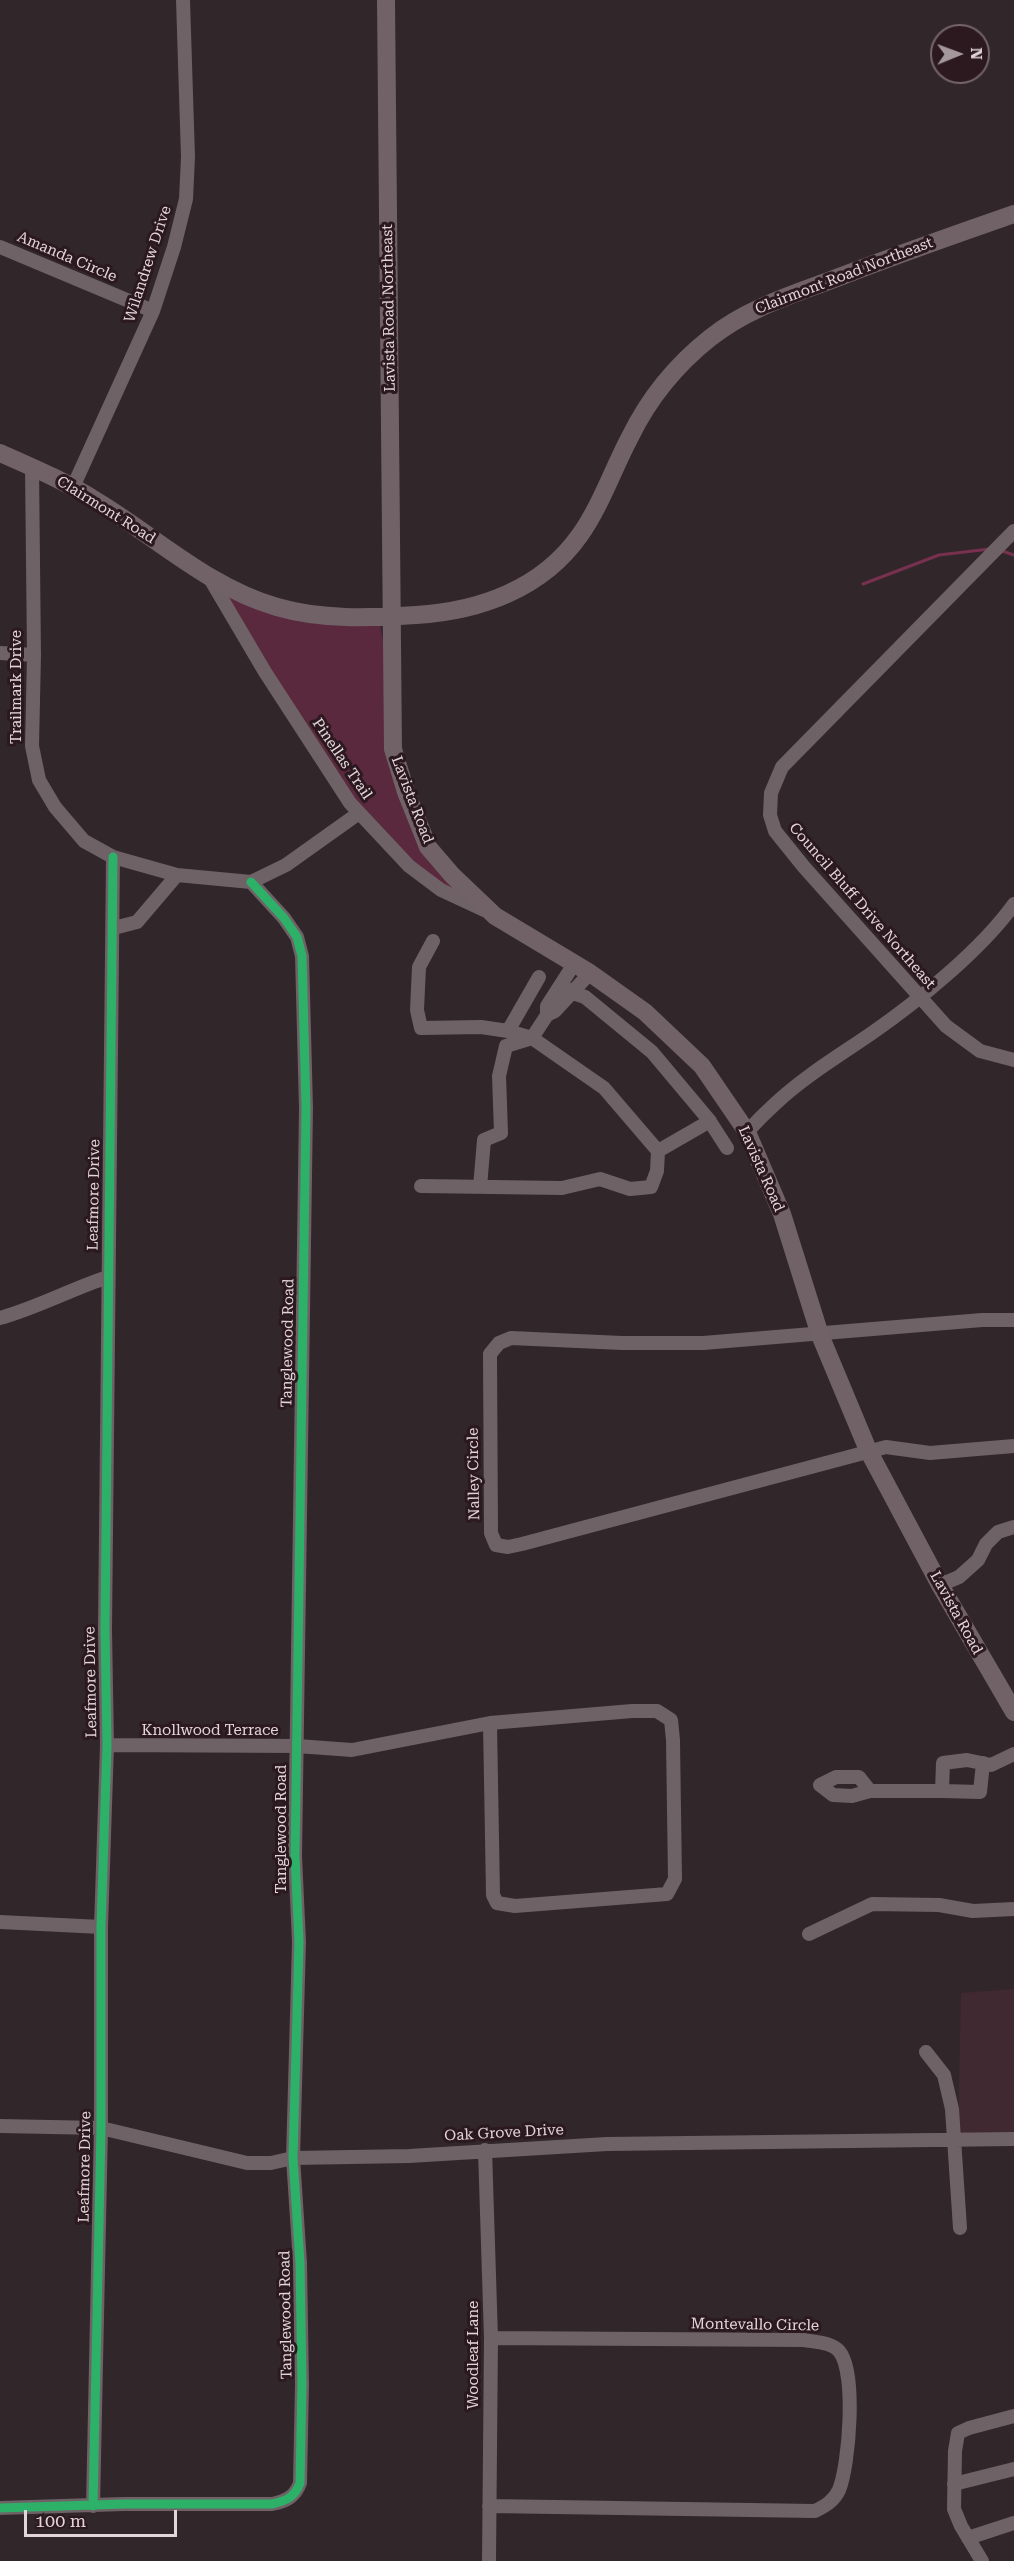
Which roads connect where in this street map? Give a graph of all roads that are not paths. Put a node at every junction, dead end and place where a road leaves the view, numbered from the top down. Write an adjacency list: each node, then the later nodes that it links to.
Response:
1 (183, 0): 5 (street, Wilandrew Drive)
2 (386, 0): 11 (main road, Lavista Road Northeast)
3 (1014, 214): 11 (main road, Clairmont Road Northeast)
4 (0, 247): 5 (street, Amanda Circle)
5 (153, 311): 8 (street, Wilandrew Drive)
6 (0, 453): 7 (main road, Clairmont Road)
7 (32, 467): 8 (main road, Clairmont Road); 13 (street, Trailmark Drive)
8 (73, 487): 10 (main road, Clairmont Road)
9 (1014, 531): 25 (street, Council Bluff Drive Northeast)
10 (208, 576): 11 (main road, Clairmont Road Northeast); 14 (street, Pinellas Trail)
11 (392, 617): 19 (main road, Lavista Road)
12 (0, 652): 13 (street)
13 (34, 655): 15 (street, Trailmark Drive)
14 (359, 813): 17 (street); 19 (street, Pinellas Trail)
15 (113, 857): 16 (street, Trailmark Drive); 20 (street, Leafmore Drive)
16 (177, 875): 17 (street, Trailmark Drive); 20 (street)
17 (251, 882): 46 (street, Tanglewood Road)
18 (1014, 904): 25 (street)
19 (495, 916): 22 (main road, Lavista Road)
20 (114, 928): 35 (street, Leafmore Drive)
21 (433, 941): 26 (street)
22 (582, 968): 24 (street); 30 (main road, Lavista Road)
23 (538, 977): 26 (street)
24 (567, 989): 27 (street); 29 (street)
25 (918, 997): 28 (street, Council Bluff Drive Northeast); 30 (street)
26 (508, 1031): 27 (street)
27 (532, 1038): 32 (street); 34 (street)
28 (1014, 1060)
29 (710, 1121): 31 (street); 32 (street)
30 (747, 1132): 38 (main road, Lavista Road)
31 (727, 1148)
32 (658, 1151): 34 (street)
33 (421, 1186): 34 (street)
34 (480, 1187)
35 (108, 1277): 36 (street); 45 (street, Leafmore Drive)
36 (0, 1318)
37 (1014, 1320): 38 (street)
38 (820, 1335): 40 (main road, Lavista Road); 40 (street, Nalley Circle)
39 (1014, 1446): 40 (street)
40 (868, 1450): 42 (main road, Lavista Road)
41 (1014, 1527): 42 (street)
42 (940, 1585): 43 (main road, Lavista Road)
43 (1014, 1712)
44 (490, 1724): 44 (street, Knollwood Terrace); 46 (street, Knollwood Terrace)
45 (107, 1745): 46 (street, Knollwood Terrace); 53 (street, Leafmore Drive)
46 (297, 1746): 61 (street, Tanglewood Road)
47 (1014, 1754): 48 (street)
48 (983, 1763): 50 (street); 50 (street)
49 (870, 1791): 50 (street)
50 (942, 1791)
51 (1014, 1909): 54 (street)
52 (0, 1922): 53 (street)
53 (101, 1927): 57 (street, Leafmore Drive)
54 (809, 1934)
55 (926, 2052): 59 (street)
56 (0, 2126): 57 (street, Oak Grove Drive)
57 (101, 2127): 61 (street, Oak Grove Drive); 67 (street, Leafmore Drive)
58 (1014, 2139): 59 (street, Oak Grove Drive)
59 (955, 2140): 60 (street, Oak Grove Drive); 62 (street)
60 (485, 2150): 61 (street, Oak Grove Drive); 63 (street, Woodleaf Lane)
61 (293, 2158): 67 (street, Tanglewood Road)
62 (960, 2228)
63 (491, 2338): 68 (street, Woodleaf Lane); 68 (street, Montevallo Circle)
64 (1014, 2416): 66 (street)
65 (1014, 2469): 66 (street)
66 (954, 2484): 71 (street)
67 (93, 2506): 69 (street, Tanglewood Road)
68 (489, 2506): 72 (street, Woodleaf Lane)
69 (0, 2508)
70 (1014, 2523): 71 (street)
71 (968, 2538): 73 (street)
72 (489, 2561)
73 (982, 2561)

